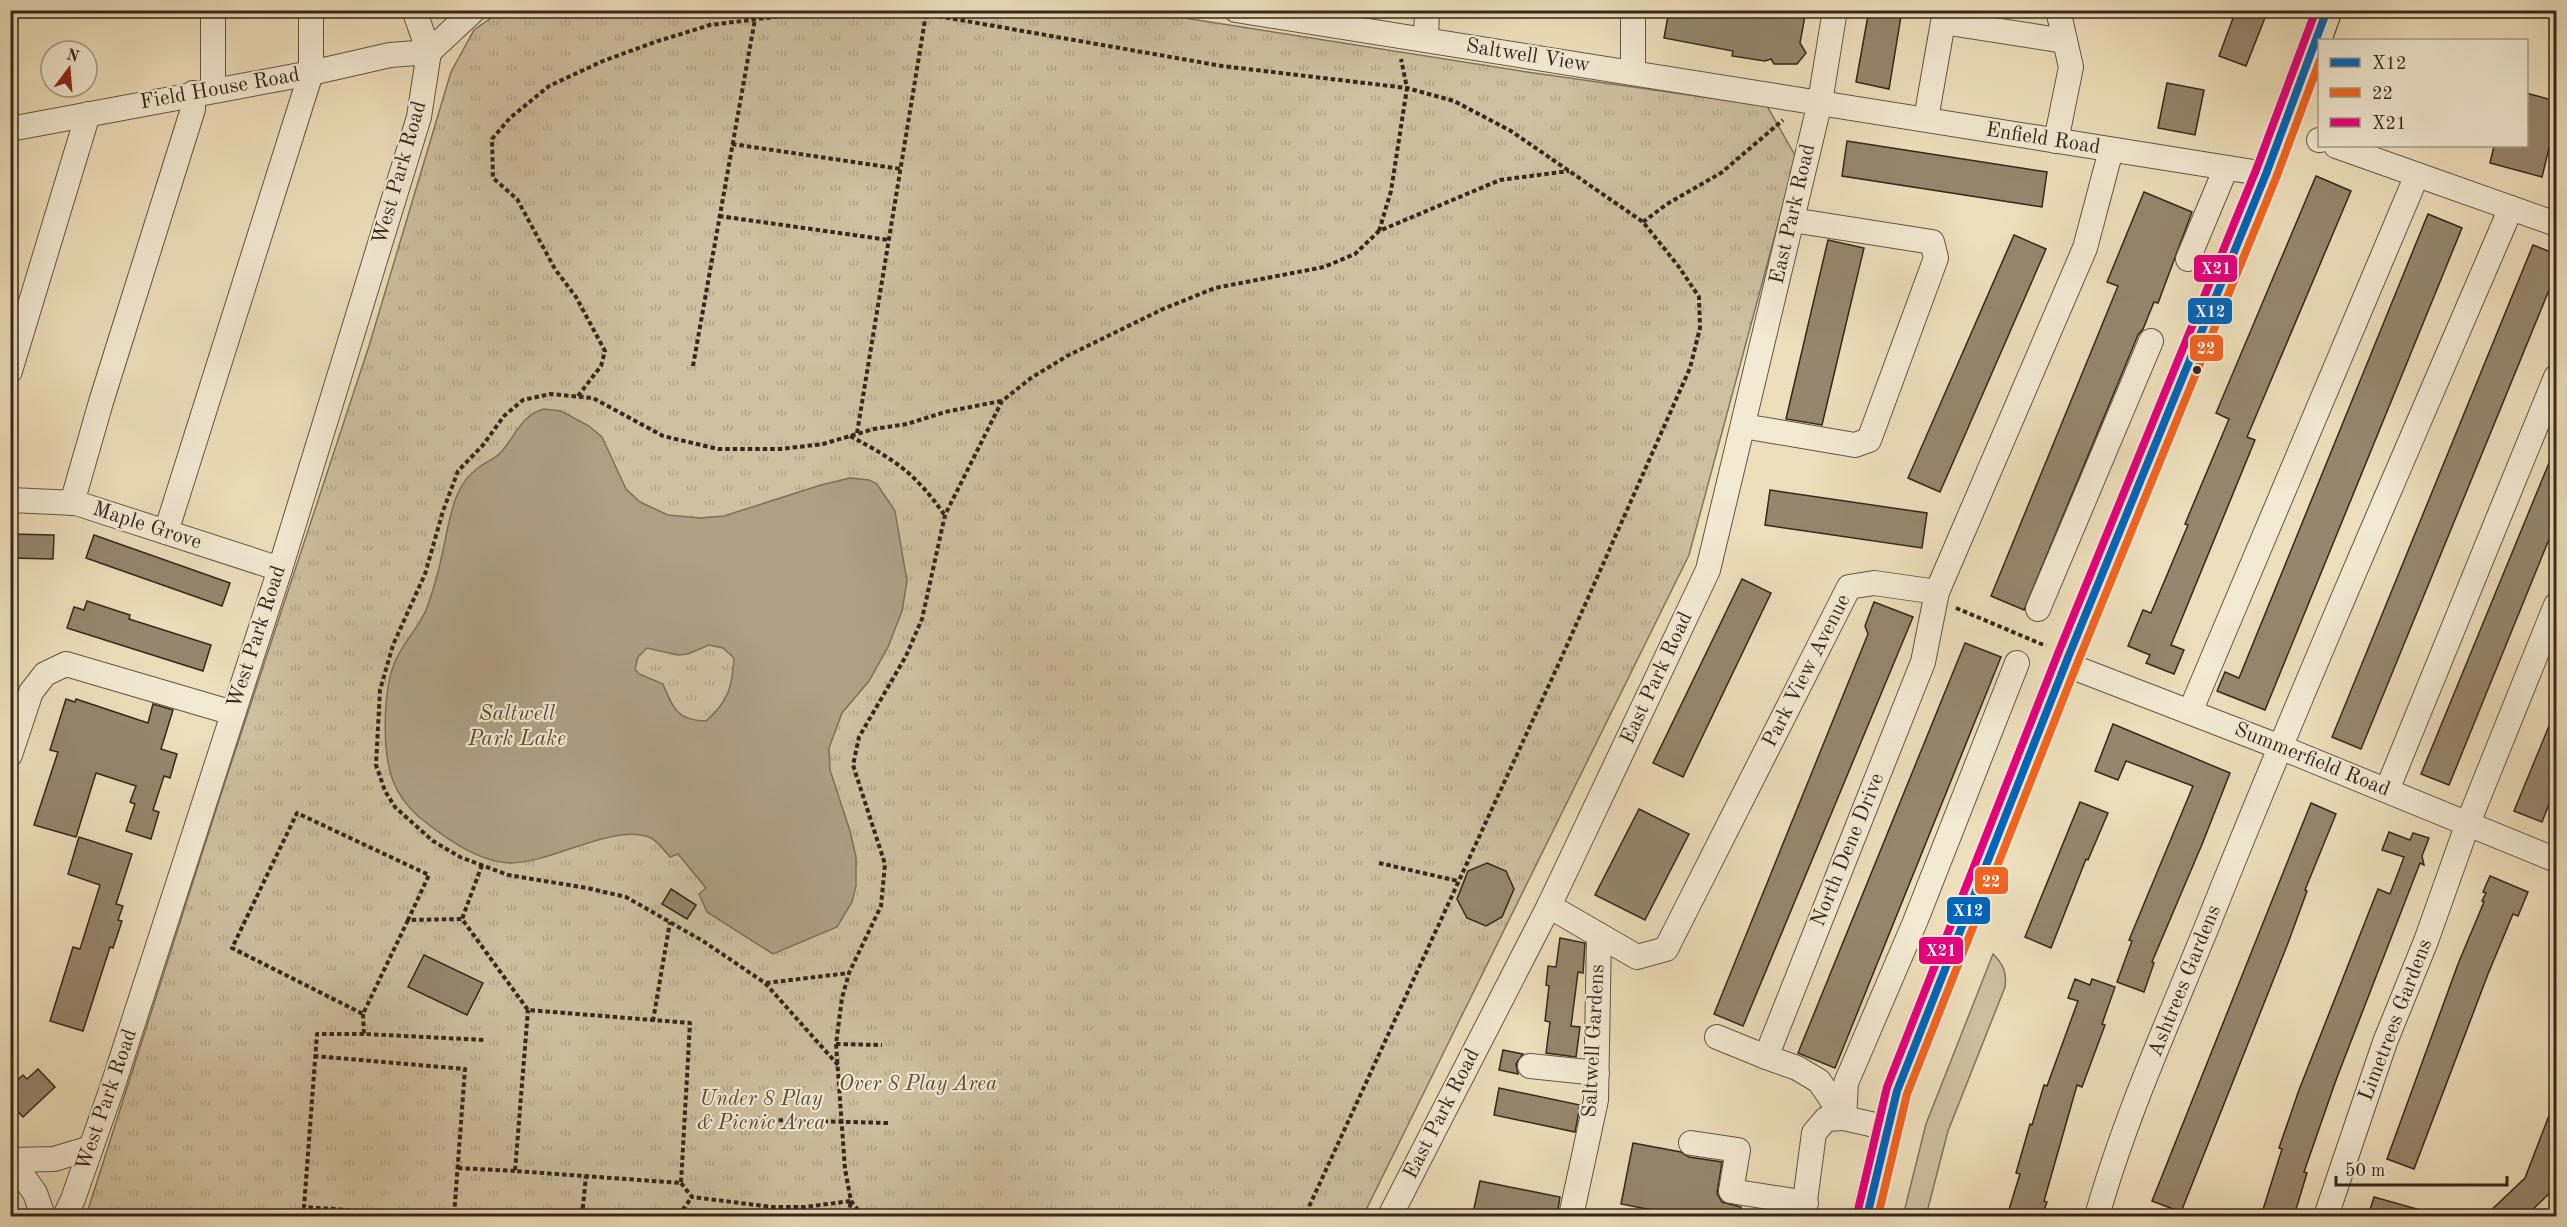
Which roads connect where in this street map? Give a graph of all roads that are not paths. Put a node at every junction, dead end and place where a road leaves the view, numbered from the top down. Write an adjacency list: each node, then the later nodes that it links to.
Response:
1 (213, 10): 17 (street)
2 (311, 10): 15 (street)
3 (414, 10): 14 (street)
4 (474, 10): 14 (street)
5 (1236, 10): 12 (street, Saltwell View)
6 (1427, 10): 12 (street)
7 (1633, 10): 16 (street)
8 (1835, 10): 18 (street, East Park Road)
9 (2058, 10): 13 (street)
10 (2327, 10): 27 (main road)
11 (1943, 16): 13 (street); 20 (street)
12 (1426, 40): 16 (street, Saltwell View)
13 (2065, 40): 22 (street)
14 (429, 52): 15 (street, Field House Road); 40 (street, West Park Road)
15 (312, 73): 17 (street, Field House Road); 39 (street)
16 (1633, 73): 18 (street, Saltwell View)
17 (203, 91): 19 (street, Field House Road); 38 (street)
18 (1814, 101): 20 (street, Enfield Road); 30 (street, East Park Road)
19 (88, 114): 21 (street, Field House Road); 34 (street)
20 (1926, 119): 22 (street, Enfield Road)
21 (10, 129)
22 (2056, 141): 24 (street, Enfield Road)
23 (2342, 147): 25 (street)
24 (2111, 150): 26 (street, Enfield Road); 41 (street)
25 (2384, 154): 28 (street)
26 (2226, 168): 27 (street, Enfield Road); 32 (street)
27 (2266, 174): 45 (main road)
28 (2417, 175): 29 (street); 46 (street)
29 (2511, 208): 31 (street); 48 (street, Ashtrees Gardens)
30 (1792, 219): 36 (street, East Park Road); 36 (street)
31 (2556, 224)
32 (2188, 259)
33 (2151, 341): 43 (street)
34 (10, 371)
35 (2556, 377): 50 (street)
36 (1743, 426): 53 (street, East Park Road)
37 (10, 500): 38 (street, Maple Grove)
38 (72, 503): 39 (street, Maple Grove)
39 (166, 532): 40 (street, Maple Grove)
40 (280, 569): 47 (street, West Park Road)
41 (1937, 596): 54 (street, Park View Avenue); 56 (street, North Dene Drive)
42 (2556, 605): 51 (street, Limetrees Gardens)
43 (2038, 609)
44 (2017, 663): 59 (street)
45 (2066, 664): 46 (street, Summerfield Road); 60 (main road)
46 (2190, 712): 48 (street, Summerfield Road)
47 (233, 713): 49 (street); 62 (street, West Park Road)
48 (2280, 747): 50 (street, Summerfield Road); 70 (street, Ashtrees Gardens)
49 (10, 755)
50 (2387, 790): 51 (street, Summerfield Road)
51 (2468, 823): 52 (street, Summerfield Road); 71 (street, Limetrees Gardens)
52 (2556, 858)
53 (1549, 906): 54 (street, Park View Avenue); 67 (street, East Park Road)
54 (1599, 935): 58 (street, Saltwell Gardens)
55 (1718, 1037): 56 (street)
56 (1766, 1057): 59 (street)
57 (1530, 1066): 58 (street)
58 (1597, 1073): 68 (street, Saltwell Gardens)
59 (1844, 1118): 60 (street); 64 (street)
60 (1888, 1128): 69 (main road)
61 (1690, 1143): 64 (street)
62 (91, 1149): 63 (street); 66 (street, West Park Road)
63 (12, 1159): 65 (street)
64 (1804, 1210)
65 (43, 1216)
66 (65, 1216)
67 (1390, 1216)
68 (1571, 1216)
69 (1867, 1216)
70 (2097, 1216)
71 (2326, 1216)

